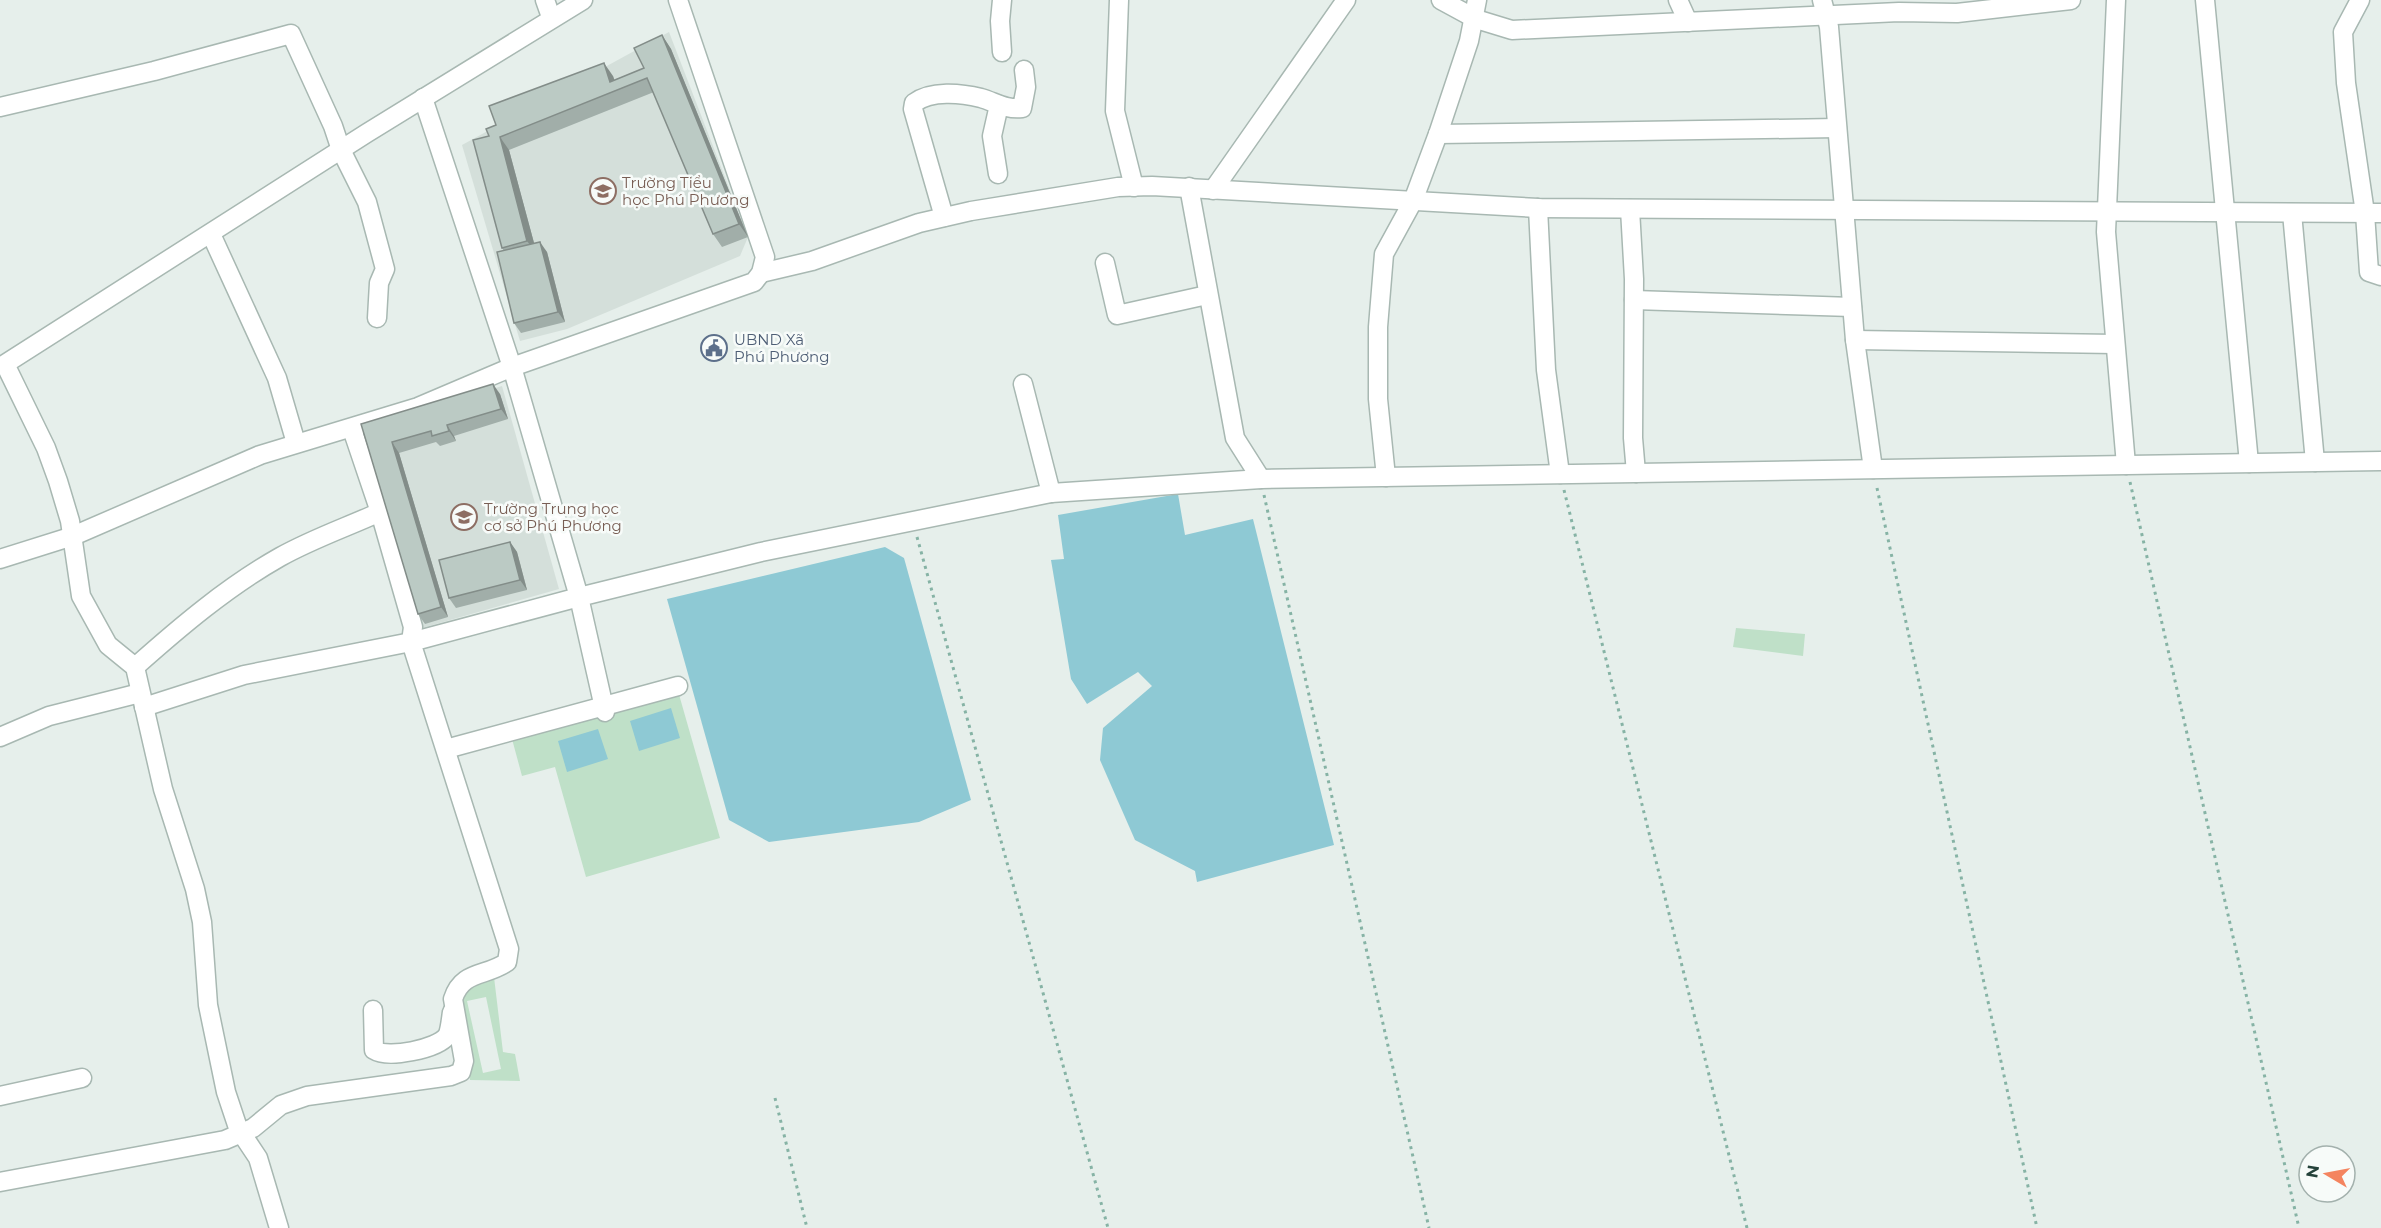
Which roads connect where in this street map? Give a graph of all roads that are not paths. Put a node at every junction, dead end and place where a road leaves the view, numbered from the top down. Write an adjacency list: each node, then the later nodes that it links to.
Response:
1 (583, 0): 13 (street)
2 (678, 0): 39 (street)
3 (1002, 0): 16 (street)
4 (1119, 0): 25 (street)
5 (1346, 0): 27 (street)
6 (1441, 0): 14 (street)
7 (1678, 0): 15 (street)
8 (2116, 0): 32 (street)
9 (2205, 0): 33 (street)
10 (2360, 0): 35 (street)
11 (2062, 1): 12 (street)
12 (1824, 8): 15 (street); 21 (street)
13 (548, 9): 18 (street)
14 (1475, 9): 15 (street); 22 (street)
15 (1688, 22)
16 (1002, 52)
17 (1024, 70): 19 (street)
18 (423, 98): 23 (street); 48 (street)
19 (999, 105): 24 (street); 36 (street)
20 (0, 107): 23 (street)
21 (1837, 128): 22 (street); 31 (street)
22 (1438, 134): 28 (street)
23 (341, 150): 37 (street); 44 (street)
24 (998, 174)
25 (1134, 187): 26 (street); 36 (street)
26 (1189, 187): 27 (street); 41 (street)
27 (1213, 189): 28 (street)
28 (1413, 201): 29 (street); 59 (street)
29 (1538, 208): 30 (street); 58 (street)
30 (1630, 209): 31 (street); 42 (street)
31 (1844, 211): 32 (street); 43 (street)
32 (2108, 212): 33 (street); 46 (street)
33 (2223, 213): 34 (street); 54 (street)
34 (2292, 213): 35 (street); 53 (street)
35 (2373, 213): 40 (street)
36 (944, 217): 39 (street)
37 (211, 234): 47 (street); 51 (street)
38 (1106, 263): 41 (street)
39 (761, 273): 48 (street)
40 (2381, 276)
41 (1208, 295): 60 (street)
42 (1634, 300): 43 (street); 57 (street)
43 (1852, 307): 45 (street)
44 (377, 318)
45 (1855, 340): 46 (street); 56 (street)
46 (2115, 344): 55 (street)
47 (2, 363): 63 (street)
48 (512, 367): 50 (street); 65 (street)
49 (1023, 384): 61 (street)
50 (352, 429): 51 (street); 62 (street)
51 (296, 443): 63 (street)
52 (2381, 461): 53 (street)
53 (2315, 462): 54 (street)
54 (2249, 463): 55 (street)
55 (2126, 465): 56 (street)
56 (1873, 469): 57 (street)
57 (1636, 473): 58 (street)
58 (1560, 474): 59 (street)
59 (1386, 477): 60 (street)
60 (1261, 479): 61 (street)
61 (1051, 493): 65 (street)
62 (380, 512): 66 (street); 67 (street)
63 (73, 536): 64 (street); 67 (street)
64 (0, 559)
65 (579, 597): 66 (street); 70 (street)
66 (411, 642): 69 (street); 72 (street)
67 (135, 667): 69 (street)
68 (678, 686): 70 (street)
69 (142, 700): 71 (street); 77 (street)
70 (604, 709): 72 (street)
71 (0, 737)
72 (446, 749): 73 (street)
73 (454, 1004): 74 (street); 77 (street)
74 (373, 1010)
75 (82, 1078): 76 (street)
76 (0, 1096)
77 (241, 1133): 78 (street); 79 (street)
78 (0, 1182)
79 (279, 1228)

